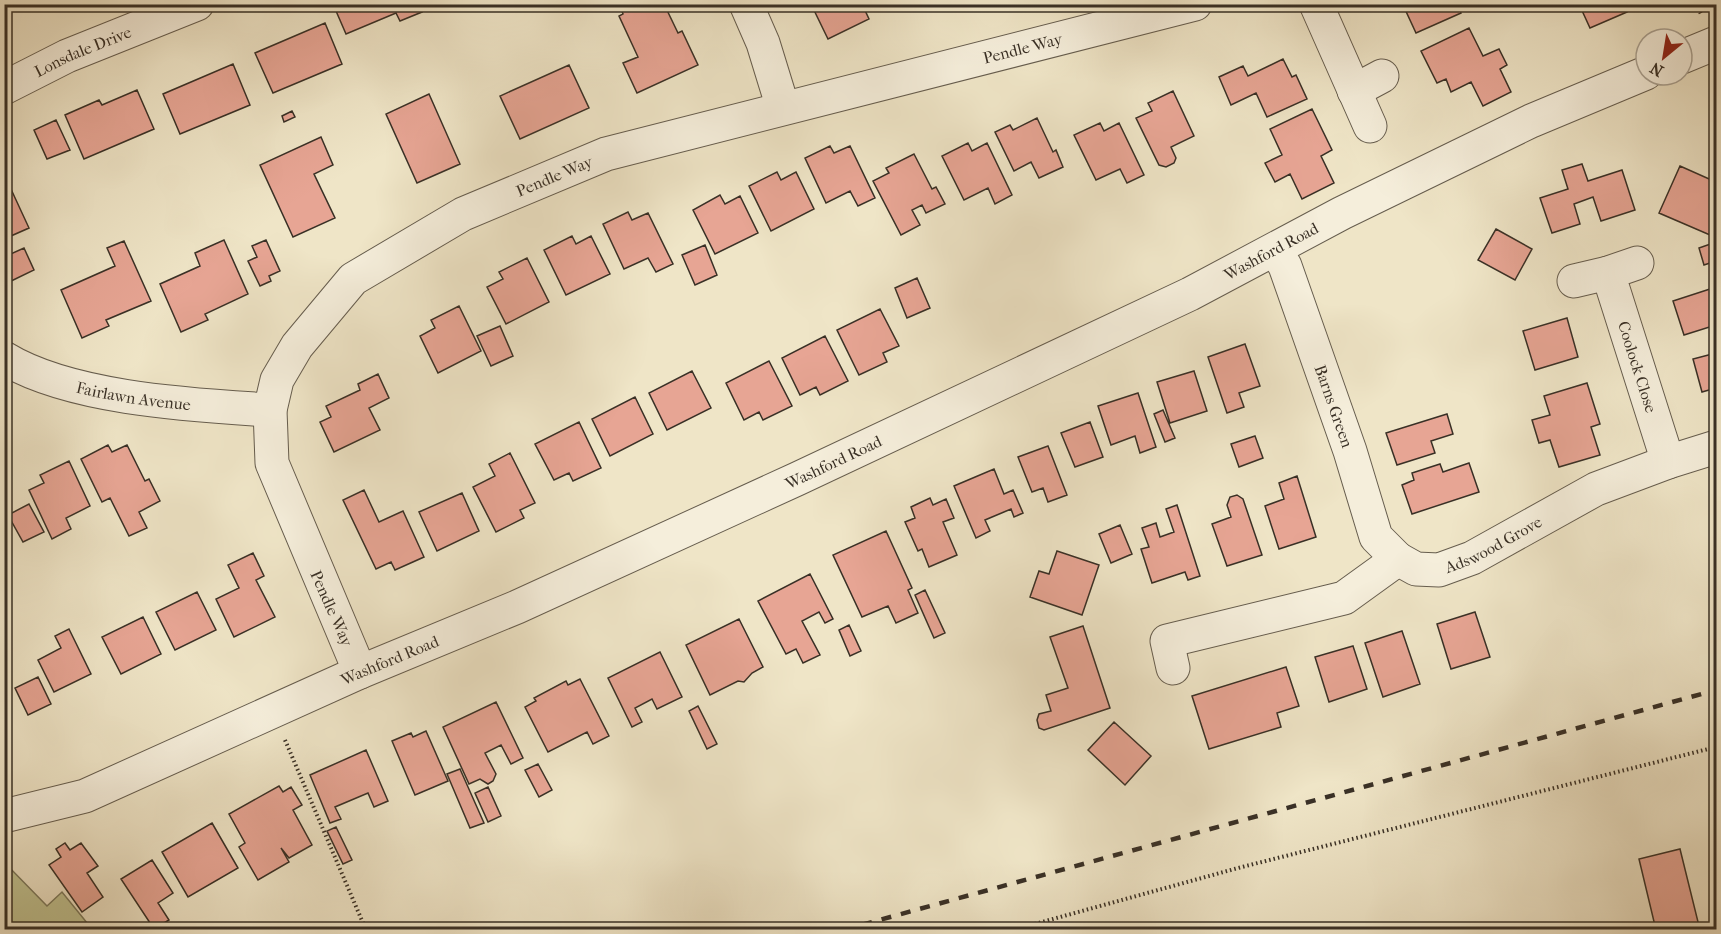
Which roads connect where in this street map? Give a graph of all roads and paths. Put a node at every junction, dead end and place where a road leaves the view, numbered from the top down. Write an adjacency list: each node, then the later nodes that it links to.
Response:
1 (197, 4): 9 (street, Lonsdale Drive)
2 (746, 4): 10 (street)
3 (1195, 4): 5 (street, Pendle Way)
4 (1317, 4): 11 (street)
5 (1156, 9): 10 (street, Pendle Way)
6 (1716, 43): 7 (street)
7 (1694, 52)
8 (1634, 77): 12 (street, Washford Road)
9 (4, 88)
10 (783, 108): 15 (street, Pendle Way)
11 (1370, 126)
12 (1276, 251): 18 (street, Barns Green); 20 (street, Washford Road)
13 (1574, 281): 17 (street, Coolock Close)
14 (4, 358): 15 (street, Fairlawn Avenue)
15 (270, 410): 20 (street, Pendle Way)
16 (1716, 447): 17 (street, Adswood Grove)
17 (1668, 462): 18 (street, Adswood Grove)
18 (1398, 559): 19 (street)
19 (1164, 642)
20 (360, 672): 21 (street, Washford Road)
21 (273, 713): 23 (street, Washford Road); 24 (path)
22 (1716, 747): 27 (path)
23 (4, 816)
24 (366, 930)
25 (671, 930): 26 (path)
26 (677, 930)
27 (1013, 930)

